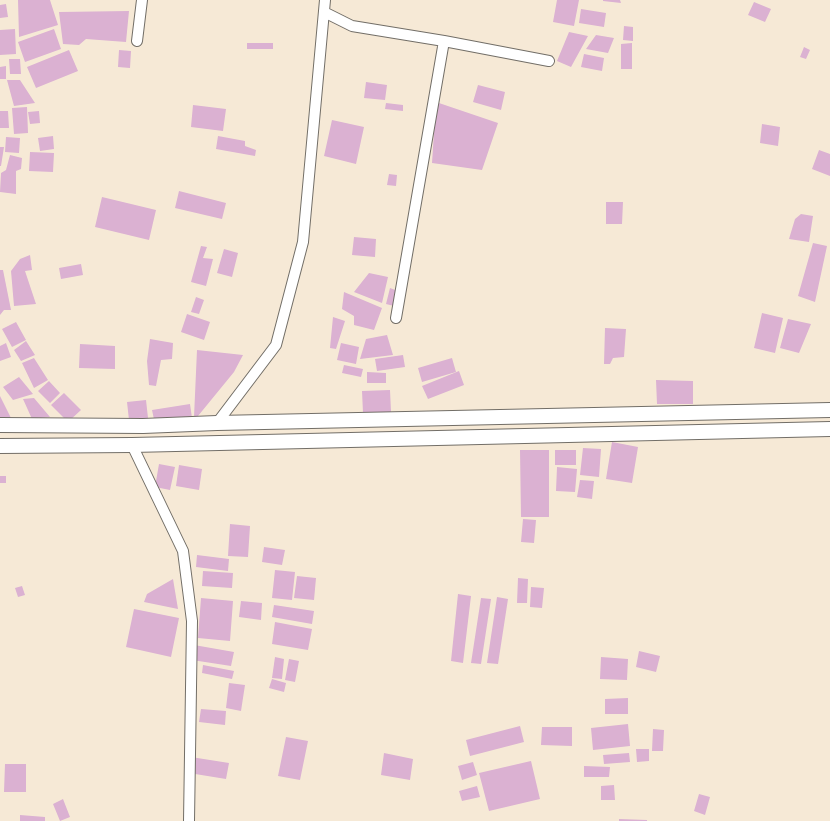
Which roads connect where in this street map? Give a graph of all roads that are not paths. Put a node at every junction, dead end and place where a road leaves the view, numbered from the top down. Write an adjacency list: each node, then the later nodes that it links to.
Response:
1 (142, 0): 4 (street)
2 (325, 0): 3 (street)
3 (324, 12): 5 (street); 9 (street)
4 (137, 41)
5 (444, 41): 6 (street); 7 (street)
6 (549, 61)
7 (396, 318)
8 (830, 410): 10 (main road)
9 (217, 422): 10 (main road); 11 (main road)
10 (250, 422): 13 (main road)
11 (0, 425)
12 (830, 430): 13 (main road)
13 (253, 442): 14 (main road)
14 (132, 445): 15 (main road); 16 (street)
15 (0, 446)
16 (189, 821)

